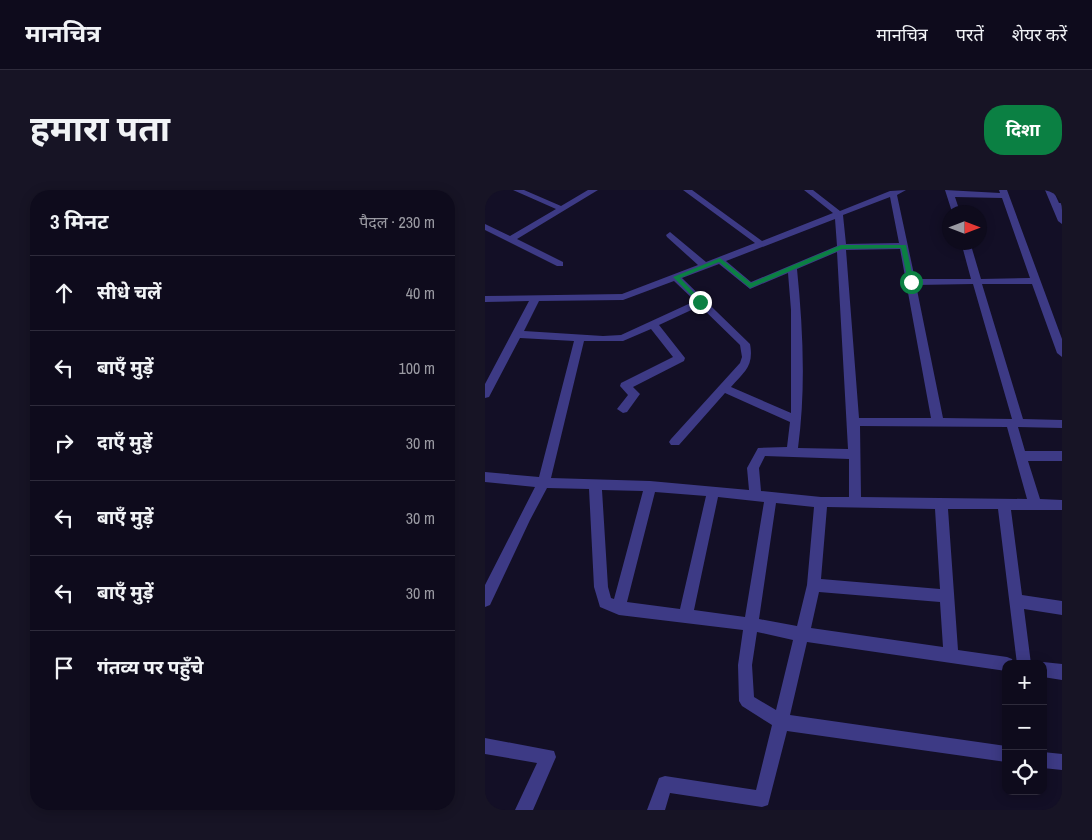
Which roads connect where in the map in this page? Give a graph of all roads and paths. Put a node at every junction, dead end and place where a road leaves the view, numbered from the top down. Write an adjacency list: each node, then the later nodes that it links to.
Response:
1 (517, 190): 11 (street)
2 (594, 190): 11 (street)
3 (687, 190): 17 (street)
4 (808, 190): 12 (street)
5 (1049, 190): 10 (street)
6 (897, 192): 12 (street); 18 (street)
7 (950, 192): 8 (street); 9 (street)
8 (1004, 193): 26 (street)
9 (954, 205)
10 (1059, 205): 13 (street)
11 (562, 209): 16 (street)
12 (839, 214): 17 (street); 19 (street)
13 (1062, 220)
14 (485, 227): 16 (street)
15 (670, 235): 23 (street)
16 (511, 240): 22 (street)
17 (761, 244): 21 (street)
18 (904, 246): 19 (street); 27 (street)
19 (841, 247): 24 (street); 40 (street)
20 (967, 250): 28 (street)
21 (720, 260): 23 (street); 24 (street)
22 (559, 264)
23 (705, 266): 25 (street)
24 (792, 268): 39 (street)
25 (676, 277): 29 (street); 31 (street)
26 (1036, 281): 28 (street); 35 (street)
27 (911, 282): 28 (street); 41 (street)
28 (977, 282): 42 (street)
29 (536, 298): 30 (street); 33 (street)
30 (485, 299)
31 (700, 302): 32 (street); 36 (street)
32 (652, 324): 34 (street); 38 (street)
33 (517, 334): 34 (street); 37 (street)
34 (580, 337): 50 (street)
35 (1062, 353)
36 (723, 388): 39 (street); 44 (street)
37 (485, 394)
38 (623, 409)
39 (796, 420): 45 (street)
40 (854, 422): 41 (street); 46 (street)
41 (938, 422): 42 (street)
42 (1015, 423): 43 (street); 47 (street)
43 (1062, 424)
44 (675, 442)
45 (792, 452): 46 (street); 54 (street)
46 (854, 454): 57 (street)
47 (1021, 456): 48 (street); 60 (street)
48 (1062, 456)
49 (485, 477): 50 (street)
50 (544, 483): 51 (street); 64 (street)
51 (595, 483): 52 (street); 66 (street)
52 (650, 486): 53 (street); 66 (street)
53 (713, 491): 54 (street); 68 (street)
54 (755, 496): 55 (street)
55 (771, 498): 56 (street); 69 (street)
56 (821, 502): 57 (street); 62 (street)
57 (855, 502): 58 (street)
58 (941, 504): 59 (street); 63 (street)
59 (1004, 505): 60 (street); 65 (street)
60 (1035, 505): 61 (street)
61 (1062, 505)
62 (814, 585): 63 (street); 70 (street)
63 (947, 596): 71 (street)
64 (485, 600)
65 (1016, 602): 67 (street); 72 (street)
66 (619, 608): 68 (street)
67 (1062, 608)
68 (686, 615): 69 (street)
69 (750, 624): 70 (street); 76 (street)
70 (801, 634): 71 (street); 76 (street)
71 (951, 656): 73 (street)
72 (1023, 660)
73 (1002, 663)
74 (1047, 670): 75 (street)
75 (1062, 672)
76 (781, 722): 78 (street); 82 (street)
77 (485, 746): 81 (street)
78 (1002, 753)
79 (1047, 760): 80 (street)
80 (1062, 762)
81 (525, 810)
82 (656, 810)

